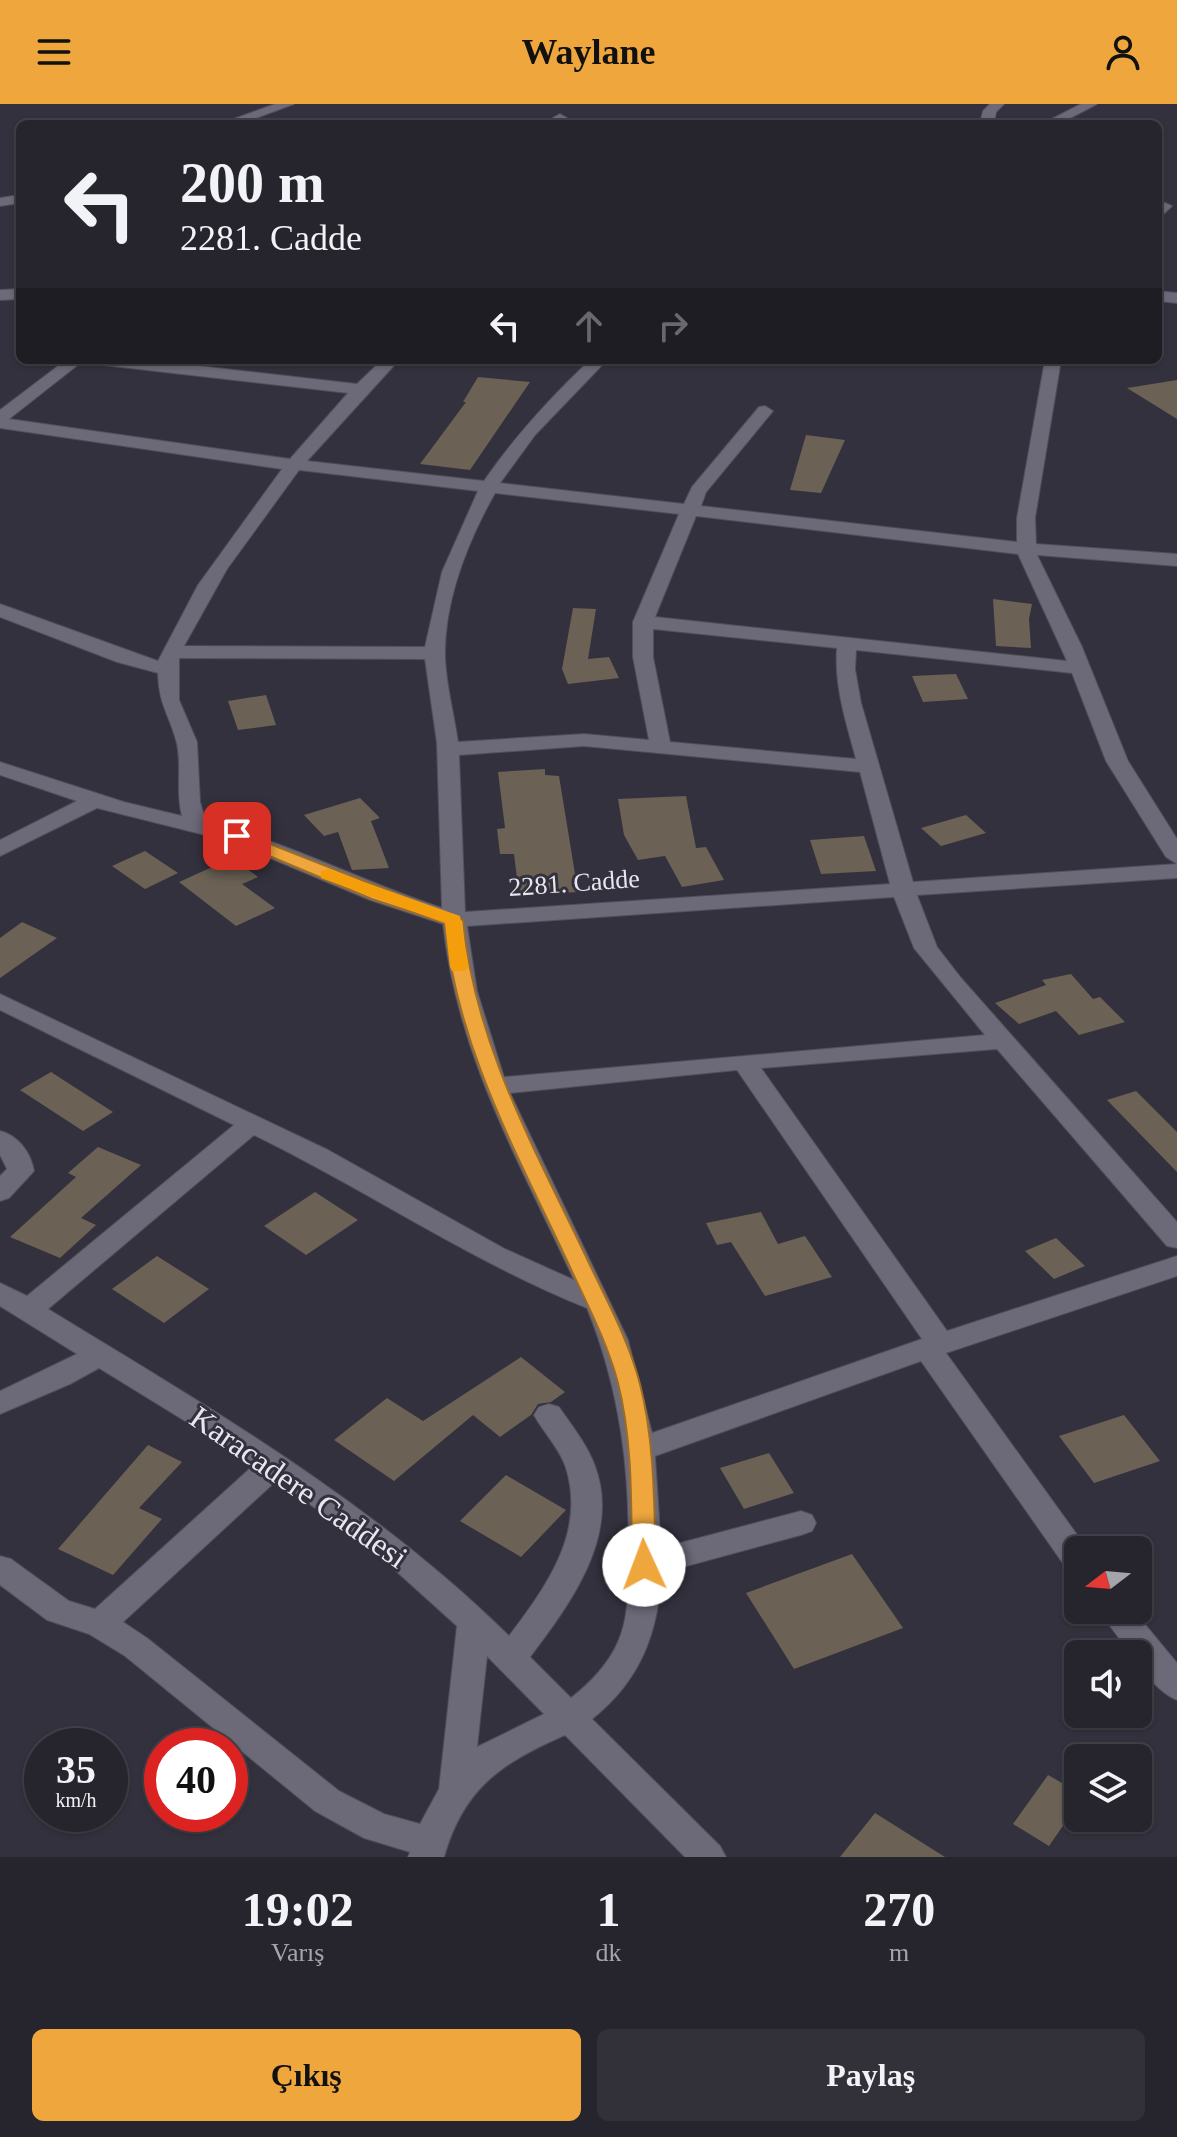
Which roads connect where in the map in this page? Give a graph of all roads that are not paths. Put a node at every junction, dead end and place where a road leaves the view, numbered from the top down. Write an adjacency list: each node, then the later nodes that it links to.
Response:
1 (288, 104): 3 (street)
2 (1091, 104): 4 (street)
3 (239, 120)
4 (1057, 120)
5 (71, 364): 12 (street)
6 (139, 364): 10 (street)
7 (387, 364): 10 (street)
8 (595, 364): 14 (street)
9 (1052, 364): 16 (street)
10 (361, 389): 13 (street)
11 (765, 411): 15 (street)
12 (0, 420): 13 (street)
13 (293, 464): 14 (street); 22 (street)
14 (486, 486): 15 (street); 21 (street)
15 (689, 509): 16 (street); 19 (street)
16 (1027, 549): 17 (street); 23 (street)
17 (1177, 560)
18 (0, 610): 22 (street)
19 (643, 622): 20 (street); 24 (street)
20 (847, 643): 23 (street); 26 (street)
21 (435, 653): 22 (street); 25 (street)
22 (169, 660): 29 (street)
23 (1080, 668): 31 (street)
24 (661, 747): 25 (street); 26 (street)
25 (448, 749): 34 (street)
26 (868, 766): 33 (street)
27 (0, 768): 28 (street, 2281. Cadde)
28 (95, 800): 29 (street, 2281. Cadde); 30 (street)
29 (196, 825): 34 (street, 2281. Cadde)
30 (0, 849)
31 (1177, 857)
32 (1177, 871): 33 (street, 2281. Cadde)
33 (903, 888): 34 (street, 2281. Cadde); 36 (street)
34 (454, 920): 38 (street)
35 (0, 1001): 39 (street)
36 (1002, 1041): 37 (street); 42 (street)
37 (744, 1061): 38 (street); 47 (street)
38 (496, 1086): 45 (street)
39 (252, 1123): 45 (street); 46 (street)
40 (0, 1139): 41 (street)
41 (0, 1192)
42 (1177, 1239)
43 (1177, 1266): 47 (street)
44 (0, 1293): 46 (street, Karacadere Caddesi)
45 (595, 1301): 51 (street)
46 (29, 1310): 48 (street, Karacadere Caddesi)
47 (934, 1346): 51 (street); 54 (street)
48 (100, 1354): 49 (street); 52 (street, Karacadere Caddesi)
49 (0, 1403)
50 (549, 1415): 60 (street)
51 (641, 1449): 55 (street)
52 (276, 1463): 57 (street, Karacadere Caddesi); 58 (street)
53 (801, 1523): 55 (street)
54 (1064, 1539)
55 (644, 1565): 62 (street)
56 (0, 1568): 58 (street)
57 (474, 1622): 60 (street, Karacadere Caddesi); 63 (street)
58 (100, 1624): 64 (street)
59 (1126, 1624): 61 (street)
60 (510, 1659): 62 (street, Karacadere Caddesi)
61 (1177, 1686)
62 (568, 1718): 63 (street); 65 (street, Karacadere Caddesi)
63 (456, 1790): 64 (street)
64 (428, 1850)
65 (696, 1855)

